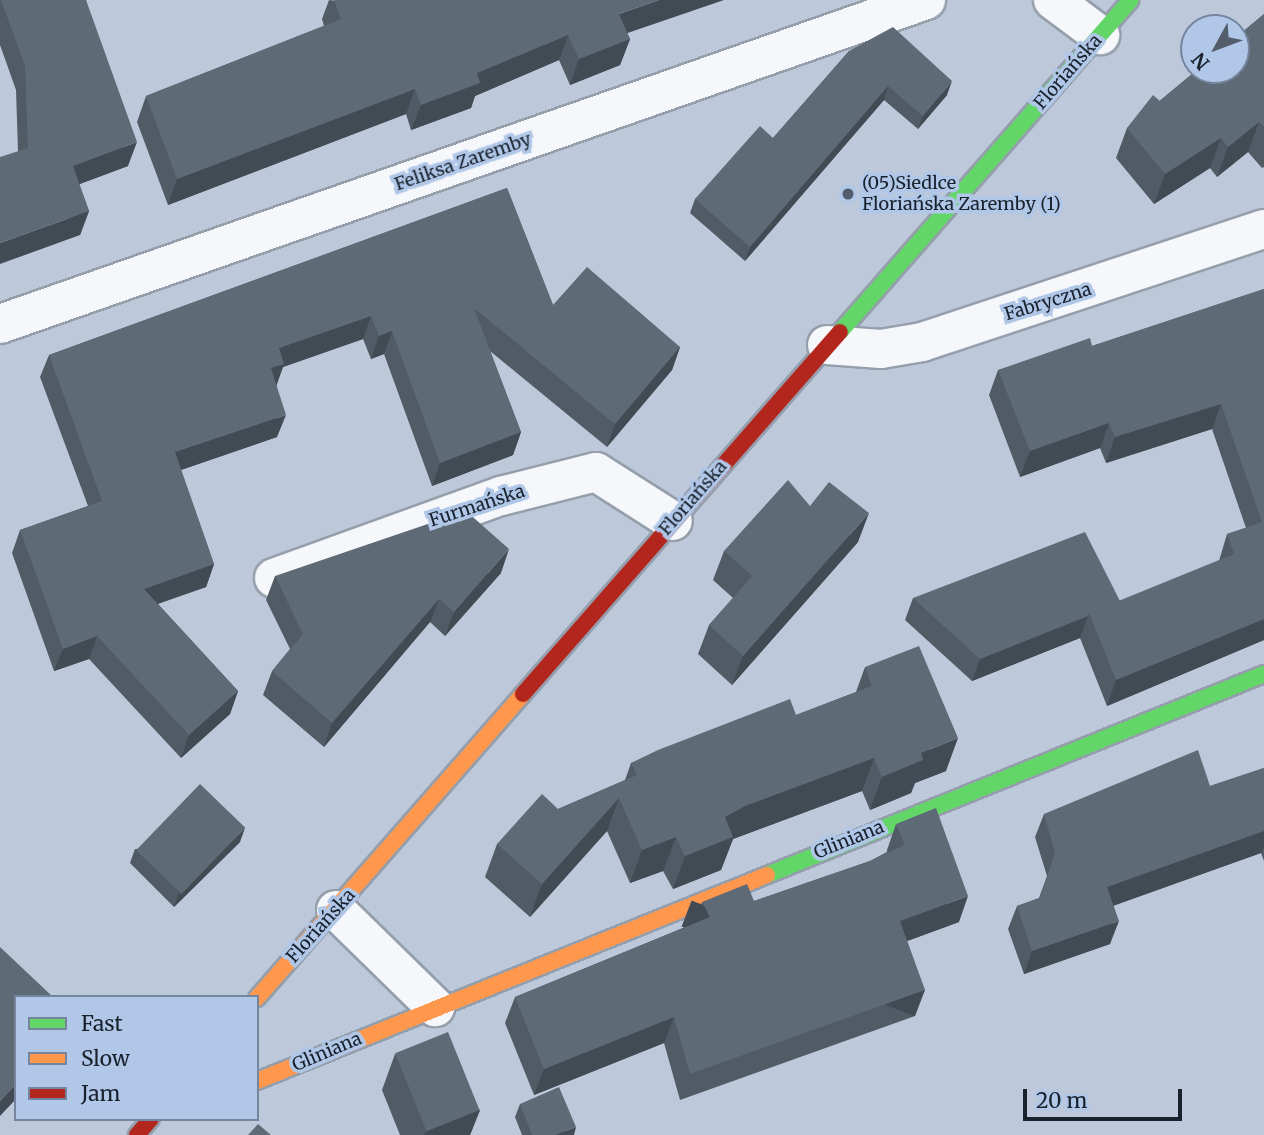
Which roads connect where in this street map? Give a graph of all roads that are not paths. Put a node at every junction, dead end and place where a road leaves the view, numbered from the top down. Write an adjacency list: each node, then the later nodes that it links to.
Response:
1 (926, 0): 6 (street, Feliksa Zaremby)
2 (1053, 0): 4 (street)
3 (1131, 0): 4 (street, Floriańska)
4 (1100, 35): 7 (street, Floriańska)
5 (1264, 229): 7 (street, Fabryczna)
6 (0, 324)
7 (827, 345): 8 (street, Floriańska)
8 (673, 521): 9 (street, Furmańska); 11 (street, Floriańska)
9 (274, 578)
10 (1264, 674): 13 (street, Gliniana)
11 (336, 910): 12 (street, Floriańska); 13 (street)
12 (259, 996)
13 (435, 1007): 14 (street, Gliniana)
14 (259, 1081)
15 (149, 1121): 16 (street)
16 (137, 1135)

